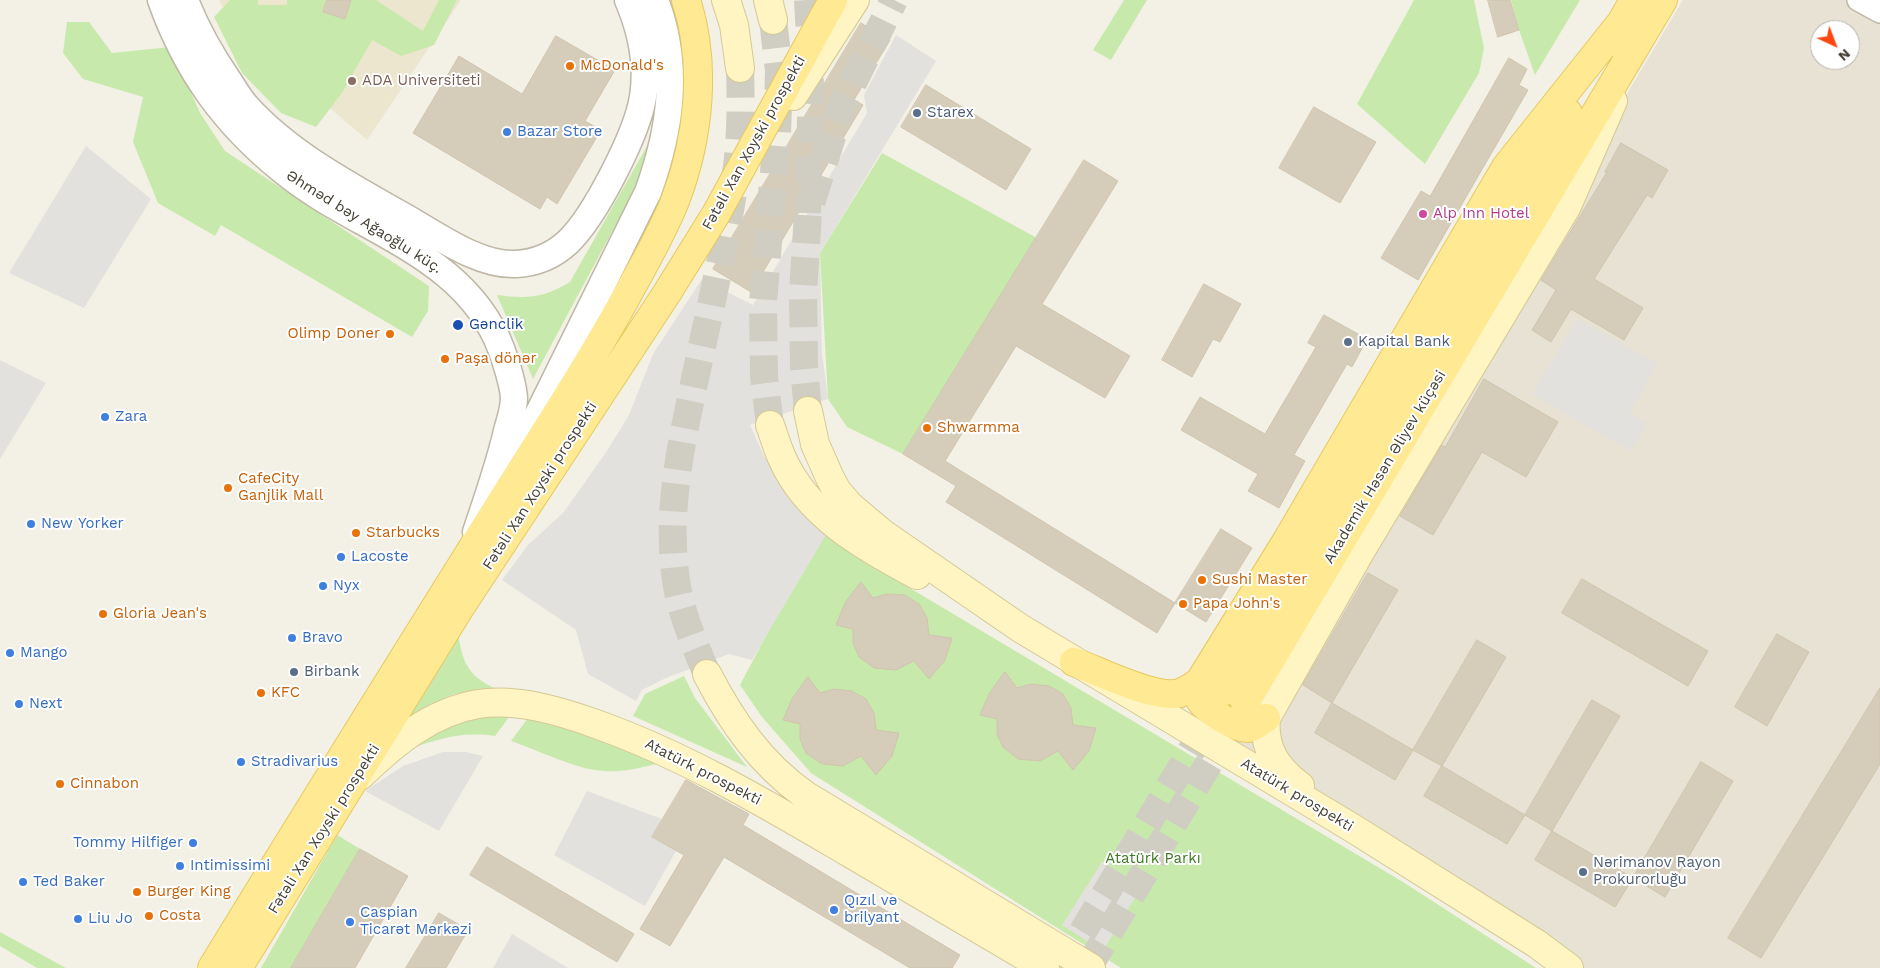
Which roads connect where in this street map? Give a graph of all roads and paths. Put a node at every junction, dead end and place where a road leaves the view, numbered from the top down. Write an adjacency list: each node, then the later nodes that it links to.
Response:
1 (160, 0): 18 (street, Əhməd bəy Ağaoğlu küç.)
2 (185, 0): 3 (street, Əhməd bəy Ağaoğlu küç.)
3 (628, 0)
4 (655, 0): 18 (street)
5 (686, 0): 18 (main road, Fətəli Xan Xoyski prospekti)
6 (726, 0): 14 (main road)
7 (832, 0): 15 (main road, Fətəli Xan Xoyski prospekti)
8 (855, 0): 15 (main road)
9 (1634, 0): 13 (main road, Akademik Həsən Əliyev küçəsi)
10 (1663, 0): 13 (main road, Akademik Həsən Əliyev küçəsi)
11 (1858, 0): 12 (street)
12 (1880, 12)
13 (1630, 31): 22 (main road); 23 (main road, Akademik Həsən Əliyev küçəsi)
14 (740, 68)
15 (716, 214): 24 (main road, Fətəli Xan Xoyski prospekti)
16 (808, 411): 19 (main road, Atatürk prospekti)
17 (770, 425): 19 (main road, Atatürk prospekti)
18 (468, 556): 27 (main road, Fətəli Xan Xoyski prospekti)
19 (1020, 628): 20 (main road, Atatürk prospekti)
20 (1074, 662): 22 (main road); 25 (main road, Atatürk prospekti)
21 (707, 674): 31 (main road)
22 (1200, 681): 23 (main road)
23 (1246, 704): 25 (main road)
24 (349, 787): 26 (main road, Atatürk prospekti); 28 (main road, Fətəli Xan Xoyski prospekti)
25 (1354, 829): 32 (main road, Atatürk prospekti)
26 (940, 906): 29 (main road); 30 (main road, Atatürk prospekti)
27 (212, 968)
28 (238, 968)
29 (1009, 968)
30 (1045, 968)
31 (1091, 968)
32 (1570, 968)

